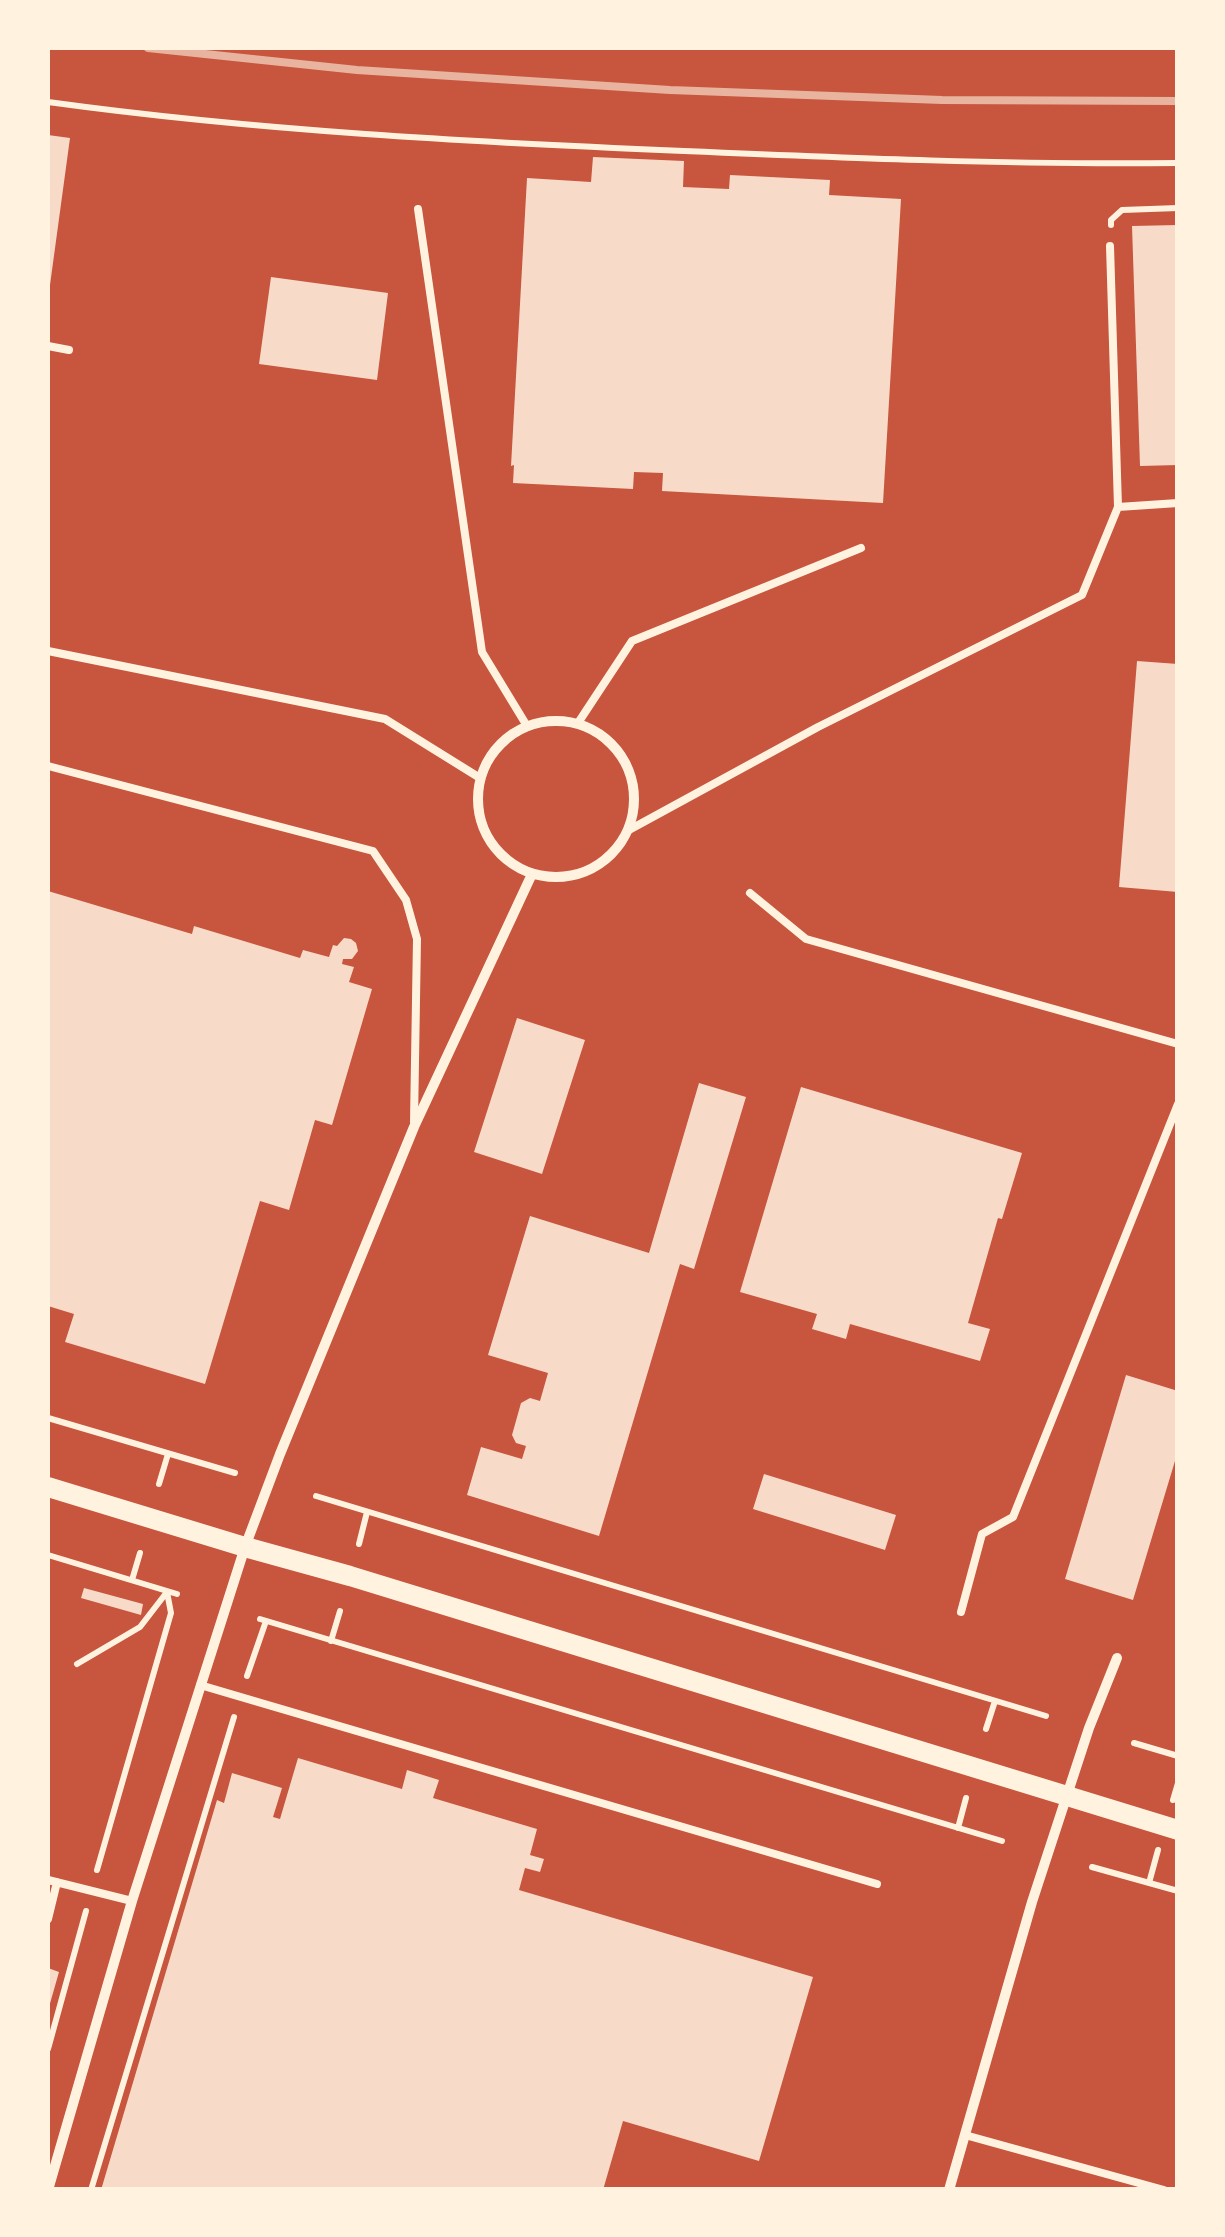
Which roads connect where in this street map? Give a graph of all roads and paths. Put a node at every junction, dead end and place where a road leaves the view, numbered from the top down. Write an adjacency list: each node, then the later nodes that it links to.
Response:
1 (48, 102): 2 (path)
2 (1178, 163)
3 (1178, 208): 5 (path)
4 (418, 209): 13 (lane)
5 (1110, 246): 9 (lane)
6 (48, 346): 7 (lane)
7 (69, 350)
8 (1178, 503): 9 (lane)
9 (1118, 507): 16 (lane)
10 (861, 548): 12 (lane)
11 (48, 651): 15 (lane)
12 (578, 722): 13 (street); 16 (street)
13 (527, 726): 15 (street)
14 (48, 766): 21 (lane)
15 (480, 778): 17 (street)
16 (629, 830): 17 (street)
17 (532, 874): 21 (street)
18 (750, 893): 19 (lane)
19 (1178, 1044)
20 (1178, 1104): 37 (lane)
21 (414, 1127): 30 (street)
22 (48, 1418): 23 (path)
23 (168, 1454): 24 (path); 25 (path)
24 (235, 1473)
25 (159, 1484)
26 (48, 1487): 30 (main road)
27 (316, 1496): 28 (path)
28 (368, 1512): 29 (path); 43 (path)
29 (359, 1544)
30 (245, 1547): 41 (street); 48 (main road)
31 (140, 1553): 33 (path)
32 (48, 1555): 33 (path)
33 (132, 1580): 34 (path)
34 (167, 1592): 35 (path); 40 (path); 58 (path)
35 (177, 1594)
36 (340, 1610): 38 (path)
37 (961, 1612)
38 (331, 1641): 42 (path); 50 (path)
39 (1116, 1658): 48 (street)
40 (77, 1664)
41 (200, 1685): 42 (lane); 60 (street)
42 (240, 1696): 57 (lane); 67 (path)
43 (995, 1701): 44 (path); 45 (path)
44 (1046, 1716)
45 (986, 1729)
46 (1134, 1743): 47 (path)
47 (1178, 1756)
48 (1067, 1797): 51 (main road); 65 (street)
49 (966, 1798): 50 (path)
50 (958, 1828): 52 (path)
51 (1178, 1830)
52 (1002, 1841)
53 (1157, 1854): 56 (path)
54 (1092, 1867): 56 (path)
55 (52, 1881): 58 (lane); 61 (lane)
56 (1149, 1882): 59 (path)
57 (877, 1884)
58 (91, 1891): 60 (lane); 63 (path)
59 (1178, 1891)
60 (132, 1901): 66 (street)
61 (48, 1919)
62 (61, 1945): 63 (path)
63 (75, 1949): 64 (path)
64 (48, 2049)
65 (965, 2135): 68 (street); 69 (lane)
66 (48, 2190)
67 (91, 2190)
68 (949, 2190)
69 (1164, 2190)

